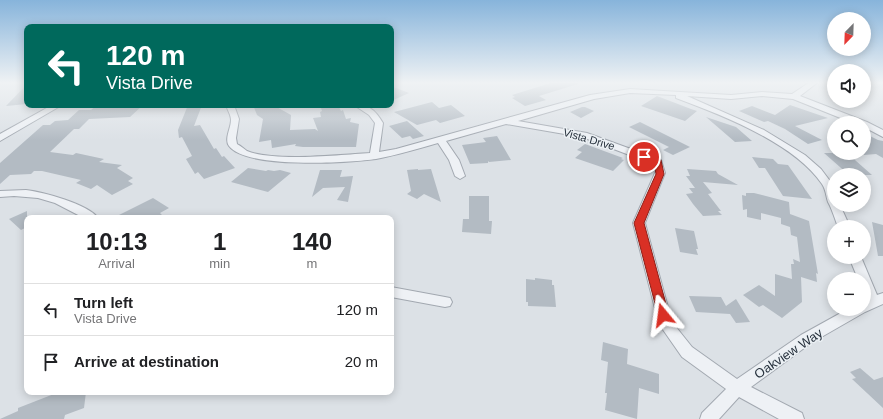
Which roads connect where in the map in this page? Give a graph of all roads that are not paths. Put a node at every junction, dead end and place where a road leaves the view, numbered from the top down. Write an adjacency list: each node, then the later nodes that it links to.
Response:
1 (576, 102): 8 (street)
2 (691, 102): 15 (street)
3 (806, 102): 7 (street)
4 (53, 108): 11 (street)
5 (231, 108): 13 (street, Vista Drive)
6 (363, 108): 13 (street)
7 (843, 116)
8 (506, 121): 12 (street, Vista Drive); 21 (street, Vista Drive)
9 (871, 128): 10 (street)
10 (883, 134)
11 (0, 138)
12 (440, 138): 13 (street, Vista Drive); 14 (street)
13 (374, 156)
14 (460, 176)
15 (827, 183)
16 (0, 194): 17 (street)
17 (87, 215)
18 (394, 293): 19 (street)
19 (445, 302)
20 (848, 316): 21 (street, Oakview Way)
21 (737, 388): 22 (street, Oakview Way); 23 (street, Vista Drive)
22 (708, 419)
23 (796, 419)

